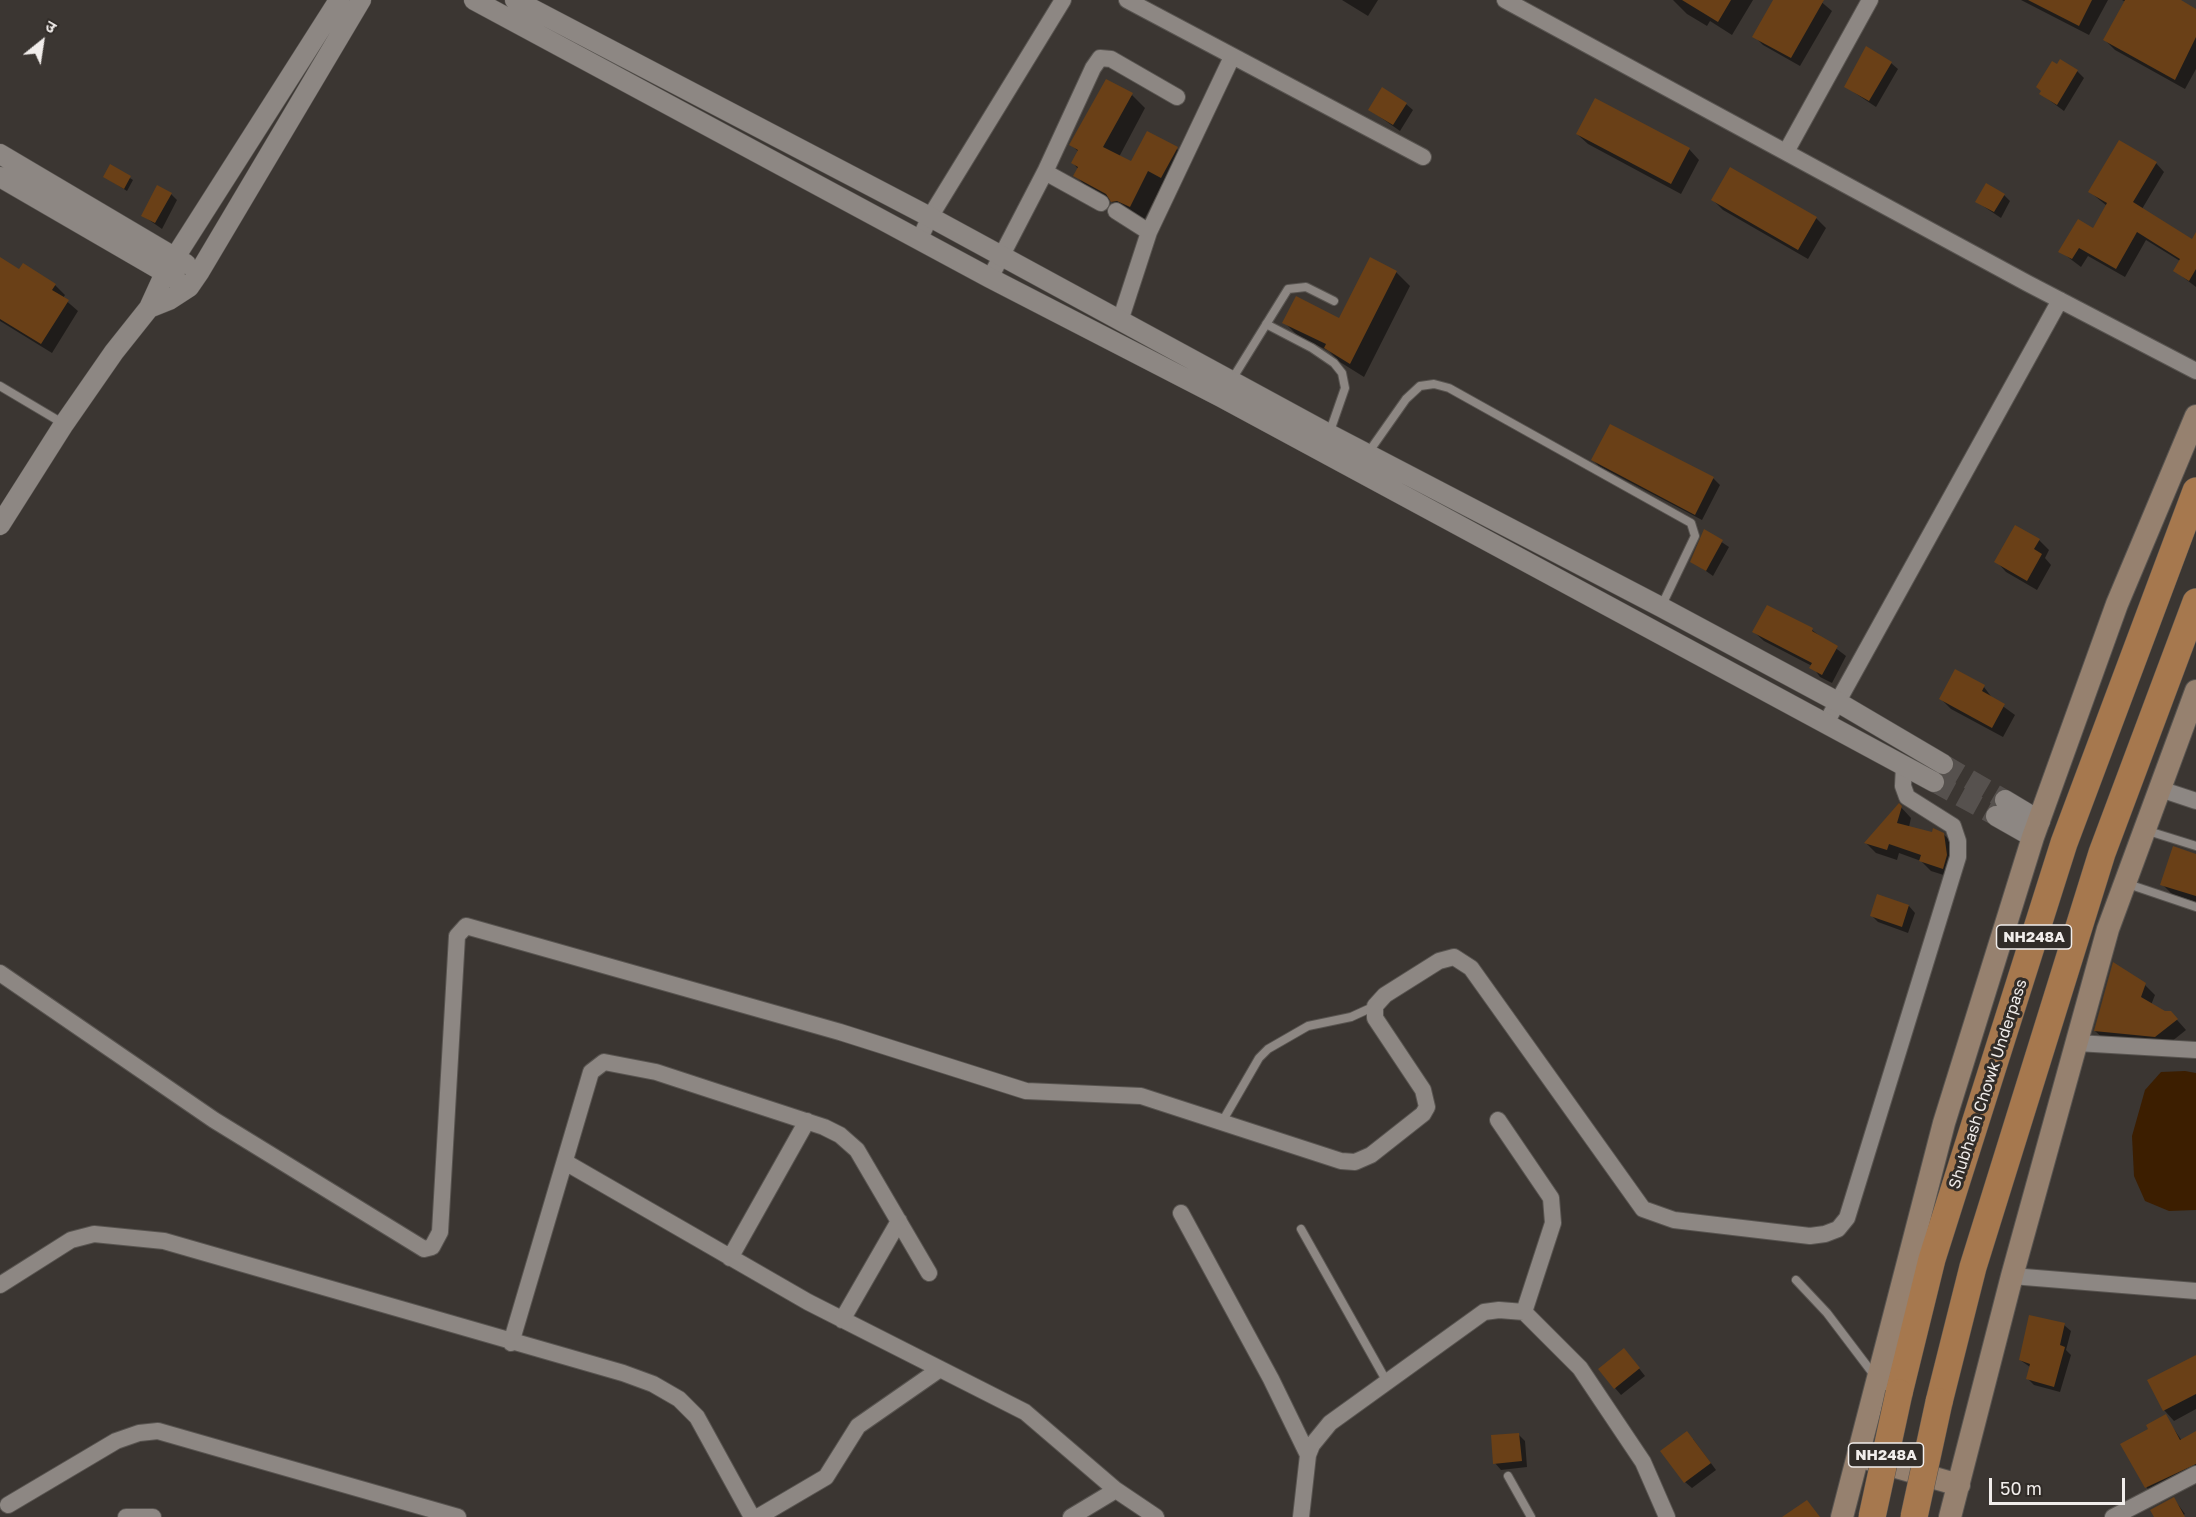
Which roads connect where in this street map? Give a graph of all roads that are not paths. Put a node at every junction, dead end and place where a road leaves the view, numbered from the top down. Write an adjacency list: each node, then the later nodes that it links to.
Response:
1 (339, 0): 22 (street)
2 (361, 0): 24 (street)
3 (474, 0): 20 (street)
4 (515, 0): 18 (street)
5 (1063, 0): 18 (street)
6 (1127, 0): 9 (street)
7 (1505, 0): 11 (street)
8 (1870, 0): 11 (street)
9 (1232, 57): 13 (street); 19 (street)
10 (1177, 98): 14 (street)
11 (1786, 152): 25 (street)
12 (0, 154): 22 (street)
13 (1423, 157)
14 (1045, 172): 16 (street); 21 (street)
15 (0, 177): 22 (street)
16 (1101, 203)
17 (1116, 211): 19 (street)
18 (930, 217): 20 (street); 21 (street)
19 (1149, 232): 28 (street)
20 (920, 238): 23 (street)
21 (1002, 258): 23 (street); 28 (street)
22 (171, 266): 24 (street); 27 (street)
23 (990, 278): 33 (street)
24 (195, 279): 27 (street)
25 (2060, 300): 30 (street); 43 (street)
26 (1334, 301): 29 (lane)
27 (149, 308): 35 (street)
28 (1120, 321): 31 (street)
29 (1266, 324): 31 (lane); 36 (lane)
30 (2196, 371)
31 (1232, 379): 33 (lane); 36 (street)
32 (0, 386): 35 (lane)
33 (1221, 397): 44 (street)
34 (2196, 416): 51 (main road)
35 (64, 423): 39 (street)
36 (1329, 434): 37 (street)
37 (1368, 453): 41 (street); 41 (lane)
38 (2196, 490): 78 (highway, Shubhash Chowk Underpass / NH248A)
39 (0, 525)
40 (2196, 602): 98 (highway, NH248A, bridge)
41 (1661, 607): 43 (street)
42 (2196, 692): 48 (main road)
43 (1836, 701): 44 (street); 45 (street)
44 (1826, 723): 46 (street)
45 (1943, 764)
46 (1904, 766): 47 (street); 57 (street)
47 (1934, 782)
48 (2160, 789): 49 (street); 52 (main road)
49 (2196, 801)
50 (2000, 808): 51 (street)
51 (2037, 829): 78 (main road)
52 (2145, 830): 53 (lane); 54 (main road)
53 (2196, 846)
54 (2125, 883): 55 (lane); 58 (main road)
55 (2196, 907)
56 (0, 973): 62 (street)
57 (1375, 1006): 62 (lane); 62 (street)
58 (2077, 1043): 59 (street); 69 (main road)
59 (2196, 1050)
60 (1498, 1120): 73 (street)
61 (807, 1121): 63 (street); 65 (street); 67 (street)
62 (1222, 1122)
63 (565, 1162): 67 (street); 75 (street)
64 (1181, 1213): 79 (street)
65 (899, 1221): 68 (street); 74 (street)
66 (1301, 1229): 77 (lane)
67 (730, 1258): 74 (street)
68 (929, 1273)
69 (2012, 1276): 72 (street); 83 (main road)
70 (1796, 1280): 78 (lane)
71 (0, 1285): 75 (street)
72 (2196, 1291)
73 (1524, 1312): 77 (street); 95 (street)
74 (842, 1320): 76 (street)
75 (512, 1343): 89 (street)
76 (940, 1369): 84 (street); 90 (street)
77 (1387, 1382): 79 (street)
78 (1889, 1386): 80 (main road); 97 (highway, Shubhash Chowk Underpass / NH248A, bridge)
79 (1308, 1455): 93 (street)
80 (1858, 1456): 83 (main road); 96 (main road)
81 (2196, 1474): 100 (street)
82 (1508, 1476): 94 (lane)
83 (1959, 1485): 99 (main road)
84 (1116, 1490): 91 (street); 92 (street)
85 (5, 1505): 88 (street)
86 (126, 1517): 87 (street)
87 (153, 1517)
88 (458, 1517)
89 (752, 1517)
90 (758, 1517)
91 (1071, 1517)
92 (1156, 1517)
93 (1301, 1517)
94 (1531, 1517)
95 (1667, 1517)
96 (1842, 1517)
97 (1872, 1517)
98 (1914, 1517)
99 (1950, 1517)
100 (2112, 1517)

